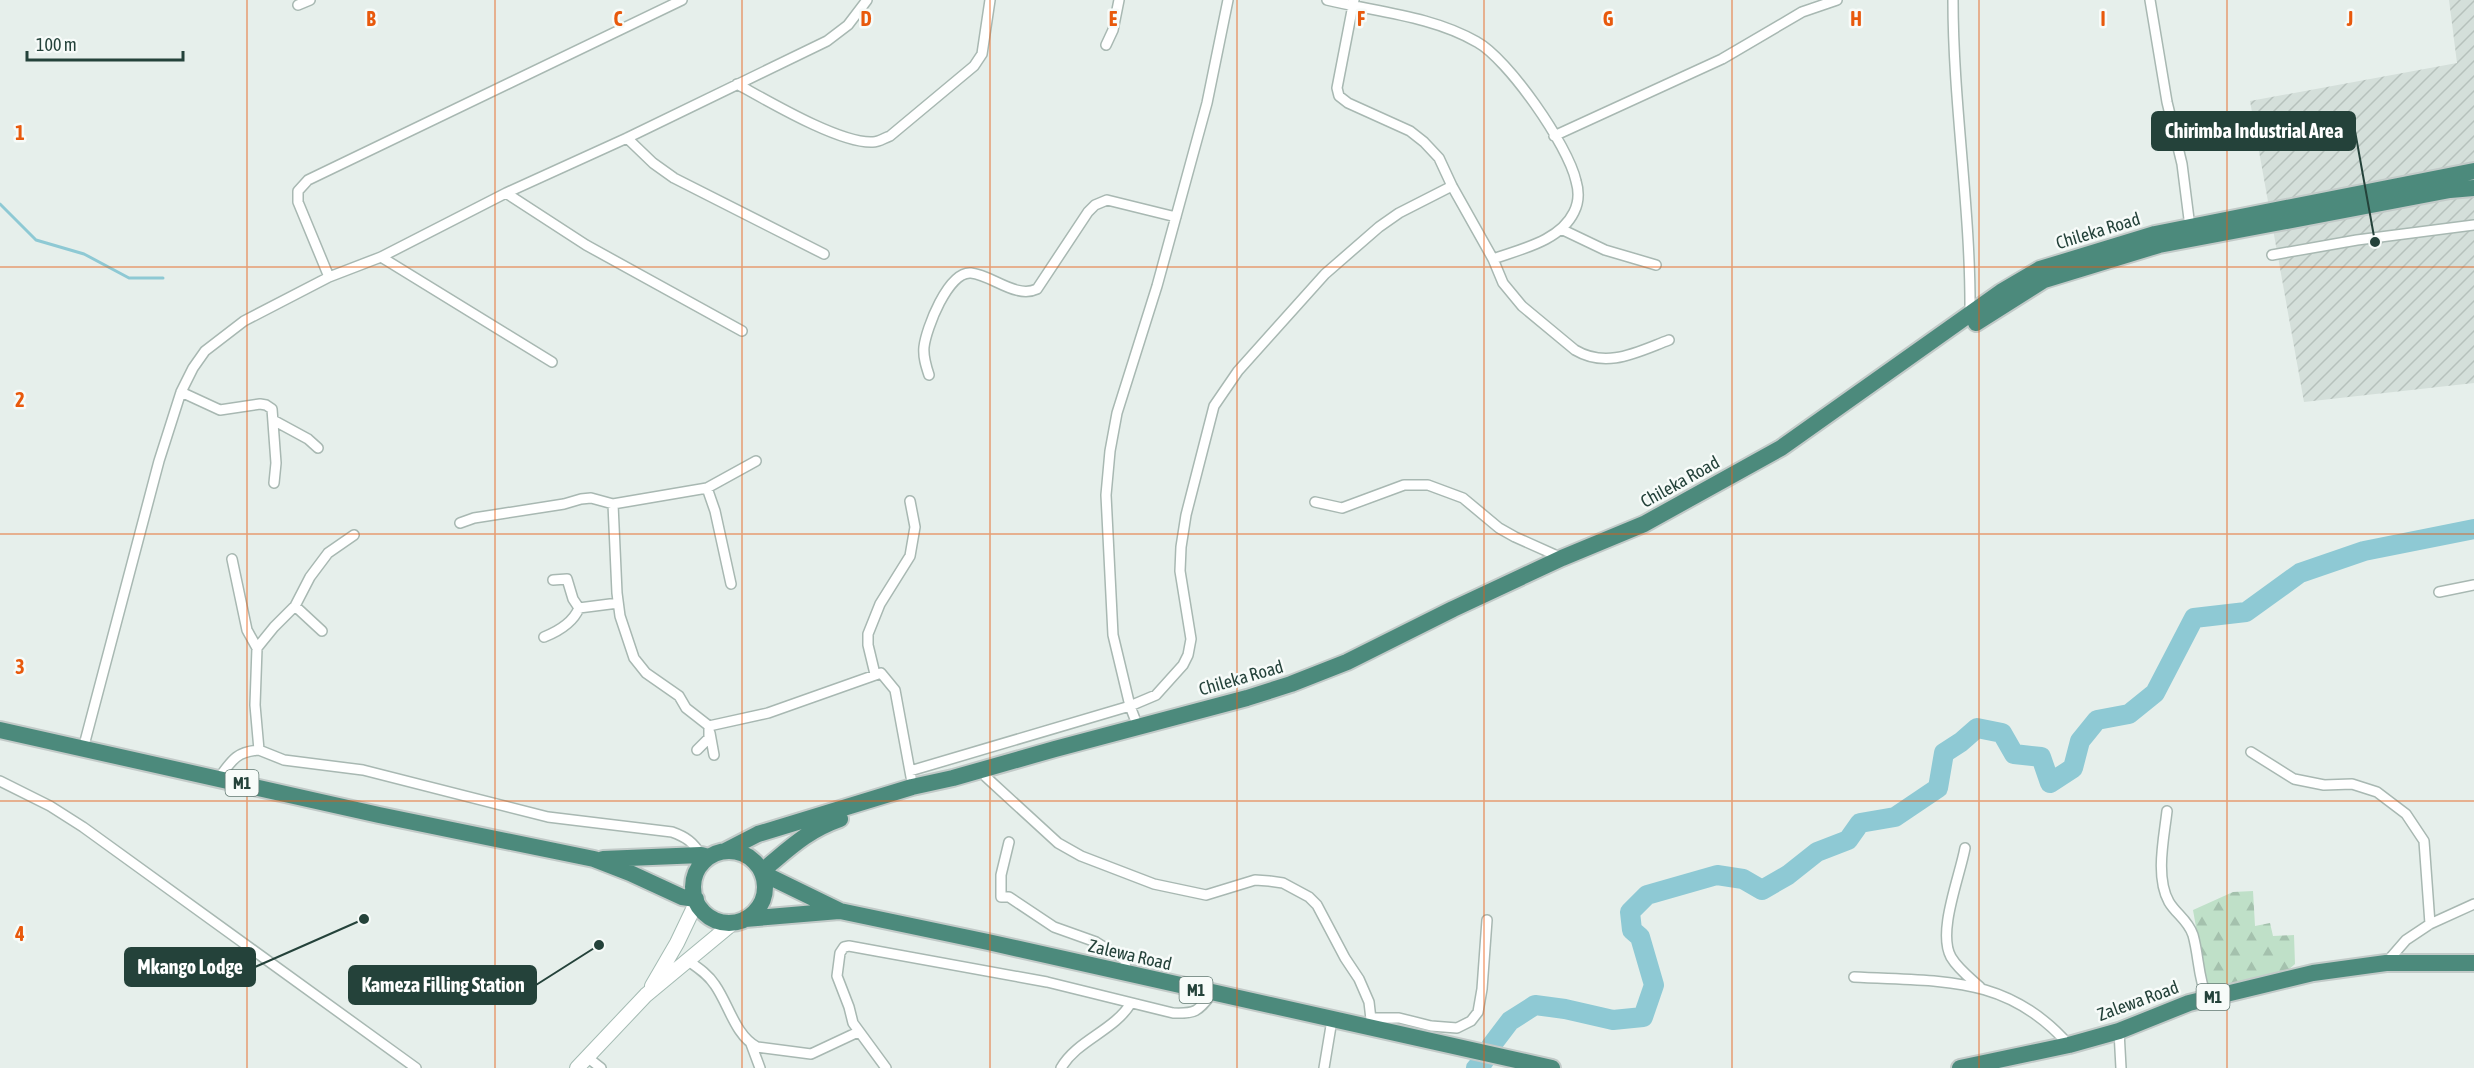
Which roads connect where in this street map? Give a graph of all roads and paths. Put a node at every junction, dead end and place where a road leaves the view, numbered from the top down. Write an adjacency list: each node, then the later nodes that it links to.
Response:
1 (310, 0): 12 (street)
2 (682, 0): 30 (street)
3 (867, 0): 14 (street)
4 (990, 0): 14 (street)
5 (1119, 0): 13 (street)
6 (1228, 0): 21 (street)
7 (1327, 0): 11 (street)
8 (1837, 0): 15 (street)
9 (1953, 0): 31 (street)
10 (2150, 0): 24 (street)
11 (1353, 3): 15 (street); 18 (street)
12 (298, 5)
13 (1106, 45)
14 (737, 84): 16 (street)
15 (1554, 136): 23 (street)
16 (627, 138): 20 (street); 25 (street)
17 (2474, 171): 24 (highway, Chileka Road)
18 (1452, 186): 28 (street); 60 (street)
19 (2474, 188): 24 (highway, Chileka Road)
20 (506, 193): 27 (street); 32 (street)
21 (1176, 218): 35 (street); 60 (street)
22 (2474, 225): 26 (street)
23 (1561, 229): 28 (street); 29 (street)
24 (2190, 233): 31 (highway, Chileka Road); 69 (highway)
25 (824, 254)
26 (2272, 255)
27 (381, 257): 30 (street); 34 (street)
28 (1493, 259): 33 (street)
29 (1656, 265)
30 (329, 277): 36 (street)
31 (1970, 314): 47 (highway, Chileka Road)
32 (742, 331)
33 (1669, 340)
34 (552, 362)
35 (929, 375)
36 (181, 392): 37 (street); 64 (street)
37 (273, 420): 38 (street); 40 (street)
38 (318, 448)
39 (756, 461): 41 (street)
40 (274, 483)
41 (707, 488): 44 (street); 50 (street)
42 (910, 501): 59 (street)
43 (1315, 502): 47 (street)
44 (613, 504): 45 (street); 53 (street)
45 (460, 523)
46 (354, 535): 54 (street)
47 (1562, 558): 61 (highway, Chileka Road)
48 (232, 559): 58 (street)
49 (553, 580): 55 (street)
50 (731, 584)
51 (2474, 585): 52 (street)
52 (2439, 592)
53 (618, 603): 55 (street); 62 (street)
54 (295, 606): 56 (street); 58 (street)
55 (579, 608): 57 (street)
56 (322, 631)
57 (544, 637)
58 (257, 648): 65 (street)
59 (874, 674): 62 (street); 71 (street)
60 (1130, 706): 61 (street); 71 (street)
61 (1138, 727): 71 (highway, Chileka Road)
62 (709, 729): 66 (street); 68 (street)
63 (0, 730): 64 (highway, M1)
64 (83, 748): 70 (highway, M1)
65 (259, 750): 70 (street); 77 (street)
66 (697, 750)
67 (2251, 752): 85 (street)
68 (714, 754)
69 (986, 777): 79 (highway); 97 (street)
70 (219, 778): 78 (highway, M1)
71 (911, 779): 76 (highway, Chileka Road)
72 (0, 781): 103 (street)
73 (2167, 811): 94 (street)
74 (1009, 842): 89 (street)
75 (1965, 848): 91 (street)
76 (725, 851): 77 (highway, M1); 79 (highway, M1)
77 (705, 856): 78 (highway, M1); 80 (highway)
78 (594, 859): 80 (highway, M1)
79 (762, 872): 82 (highway, Zalewa Road / M1); 84 (highway)
80 (696, 900): 84 (highway, M1); 93 (main road)
81 (2474, 904): 85 (street)
82 (840, 911): 84 (highway, Zalewa Road / M1); 89 (highway, Zalewa Road / M1)
83 (1487, 920): 97 (street)
84 (739, 921): 86 (main road)
85 (2430, 924): 87 (street)
86 (687, 960): 93 (main road); 100 (street)
87 (2386, 963): 88 (highway, Zalewa Road / M1); 94 (highway, Zalewa Road / M1)
88 (2474, 963)
89 (1126, 974): 92 (highway, Zalewa Road / M1)
90 (1854, 977): 91 (street)
91 (1980, 987): 101 (street)
92 (1212, 994): 95 (street); 96 (highway, Zalewa Road / M1)
93 (646, 995): 102 (main road)
94 (2206, 998): 98 (highway, Zalewa Road / M1)
95 (1131, 1003): 99 (street); 108 (street)
96 (1332, 1020): 97 (highway, Zalewa Road / M1); 109 (street)
97 (1372, 1023): 110 (highway, Zalewa Road / M1)
98 (2119, 1031): 101 (highway, Zalewa Road / M1); 112 (street)
99 (858, 1032): 100 (street); 107 (street)
100 (751, 1044): 106 (street)
101 (2069, 1045): 111 (highway, Zalewa Road / M1)
102 (587, 1057): 104 (main road); 105 (street)
103 (416, 1068)
104 (577, 1068)
105 (601, 1068)
106 (760, 1068)
107 (886, 1068)
108 (1061, 1068)
109 (1324, 1068)
110 (1551, 1068)
111 (1960, 1068)
112 (2121, 1068)

